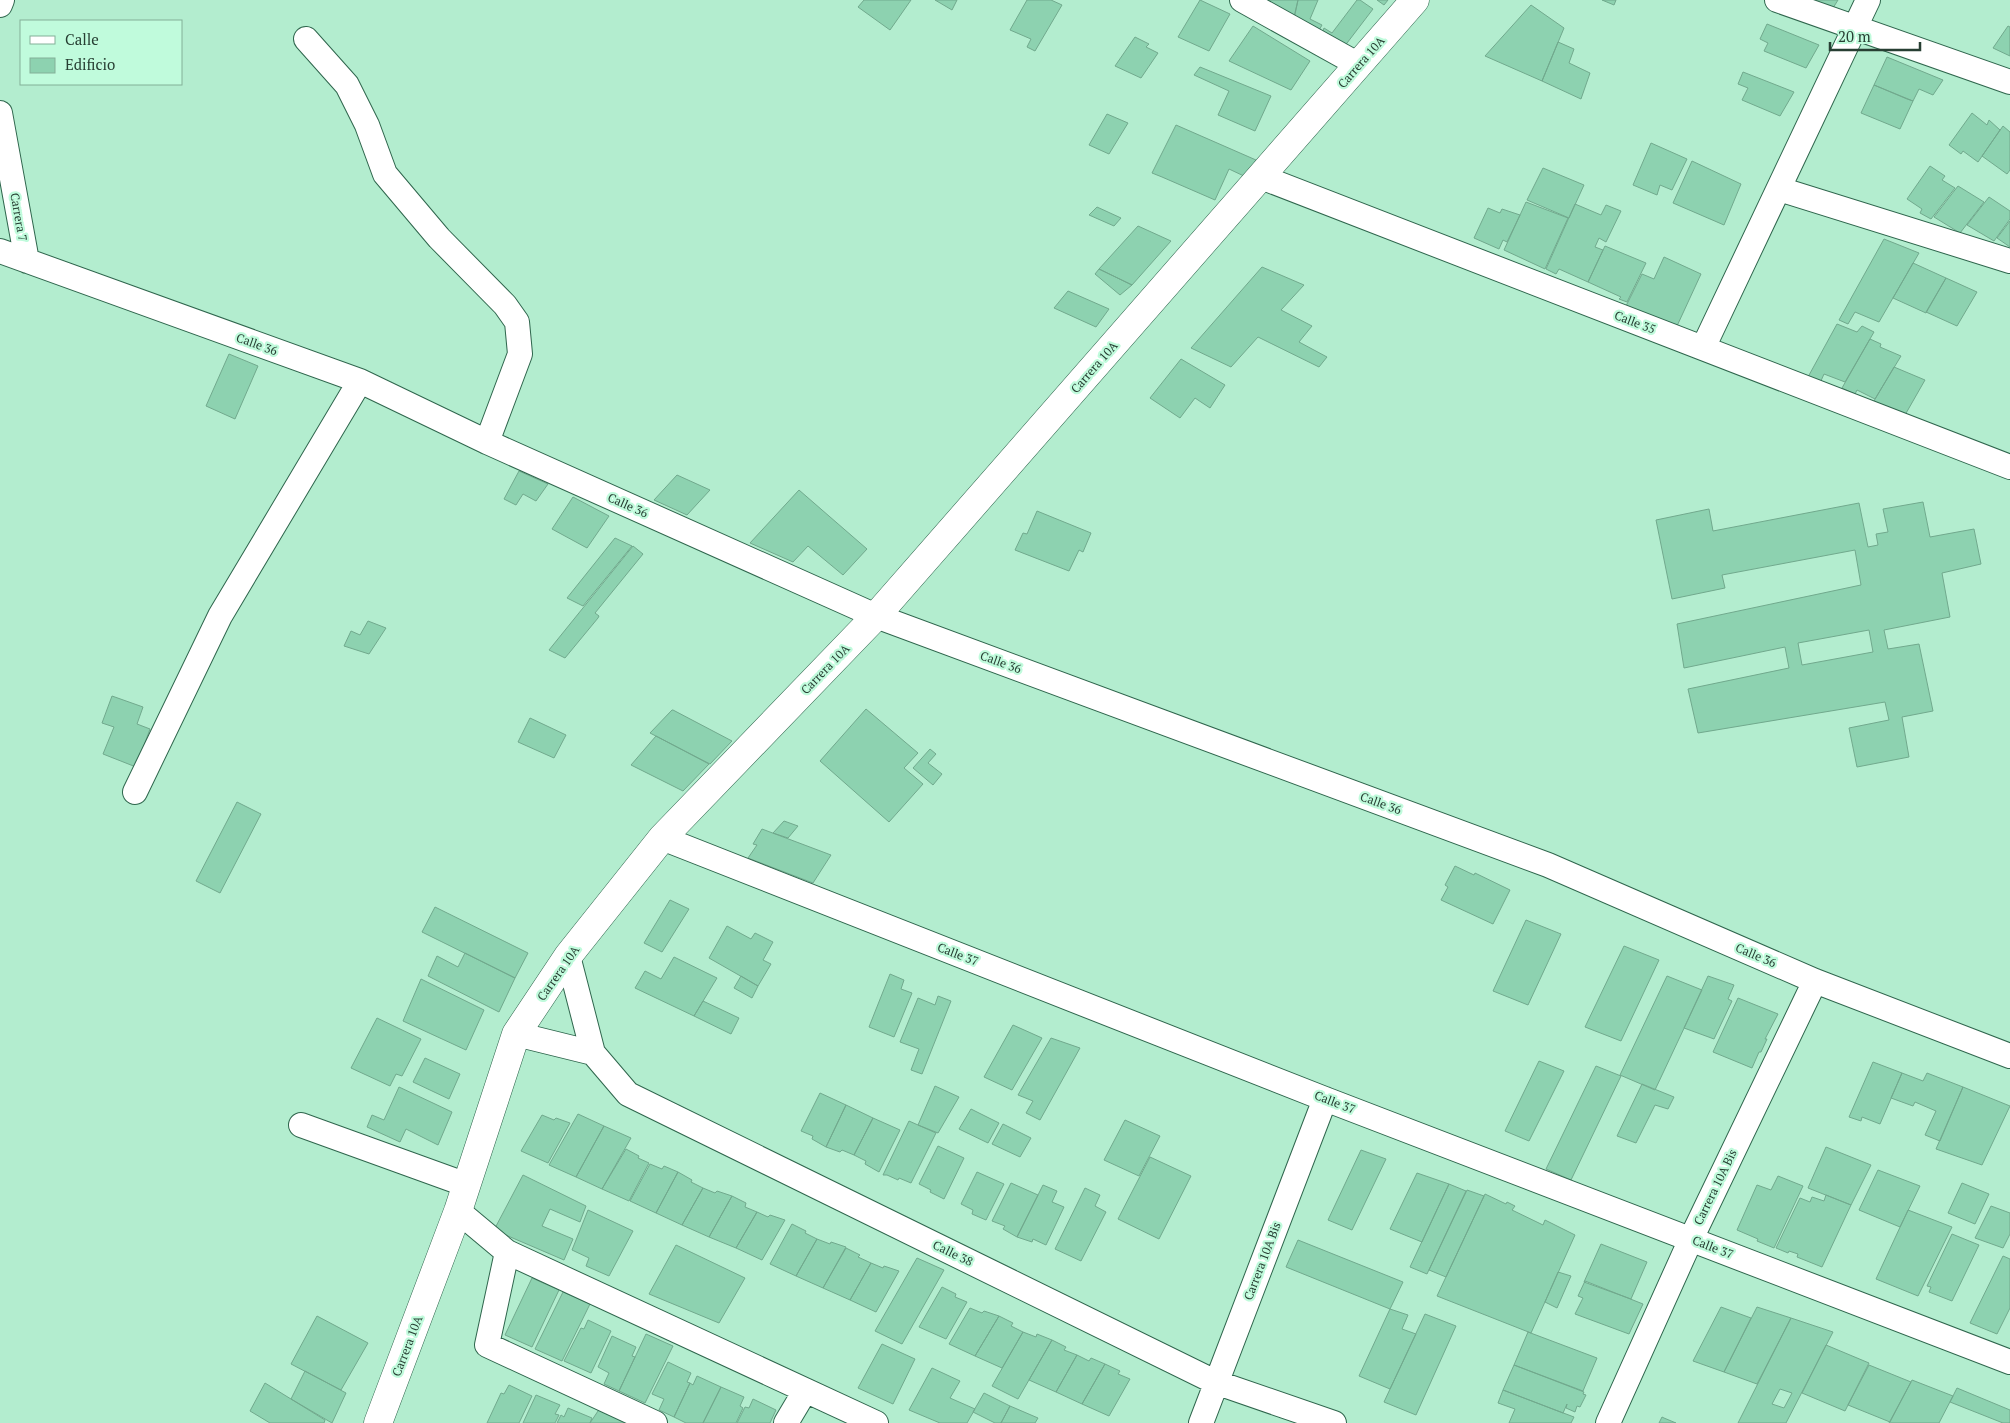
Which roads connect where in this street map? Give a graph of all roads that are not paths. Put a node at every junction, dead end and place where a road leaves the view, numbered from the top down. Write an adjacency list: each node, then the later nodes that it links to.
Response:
1 (2, 0): 6 (street)
2 (1242, 0): 9 (street)
3 (1415, 0): 9 (street, Carrera 10A)
4 (1777, 0): 7 (street)
5 (1868, 0): 7 (street)
6 (0, 5)
7 (1856, 28): 10 (street); 13 (street)
8 (306, 39): 19 (street)
9 (1359, 65): 12 (street, Carrera 10A)
10 (2010, 82)
11 (0, 113): 15 (street, Carrera 7)
12 (1261, 177): 17 (street, Calle 35); 21 (street, Carrera 10A)
13 (1779, 189): 16 (street); 17 (street)
14 (0, 251): 15 (street, Calle 36)
15 (27, 261): 18 (street, Calle 36)
16 (2010, 261)
17 (1703, 348): 20 (street, Calle 35)
18 (360, 381): 19 (street, Calle 36); 22 (street)
19 (487, 442): 21 (street, Calle 36)
20 (2010, 467)
21 (876, 616): 23 (street, Carrera 10A); 25 (street, Calle 36)
22 (135, 792)
23 (662, 838): 24 (street, Carrera 10A); 29 (street, Calle 37)
24 (568, 956): 26 (street, Carrera 10A); 27 (street)
25 (1816, 981): 28 (street, Calle 36); 33 (street, Carrera 10A Bis)
26 (516, 1034): 27 (street); 31 (street, Carrera 10A)
27 (593, 1053): 36 (street, Calle 38)
28 (2010, 1056)
29 (1325, 1099): 33 (street, Calle 37); 36 (street, Carrera 10A Bis)
30 (301, 1125): 31 (street)
31 (467, 1185): 32 (street, Carrera 10A)
32 (458, 1211): 34 (street); 38 (street, Carrera 10A)
33 (1690, 1238): 35 (street, Calle 37); 44 (street, Carrera 10A Bis)
34 (507, 1252): 37 (street); 39 (street)
35 (2010, 1362)
36 (1215, 1382): 42 (street, Carrera 10A Bis); 43 (street, Calle 38)
37 (805, 1391): 40 (street); 41 (street)
38 (378, 1423)
39 (655, 1423)
40 (786, 1423)
41 (876, 1423)
42 (1200, 1423)
43 (1334, 1423)
44 (1608, 1423)

